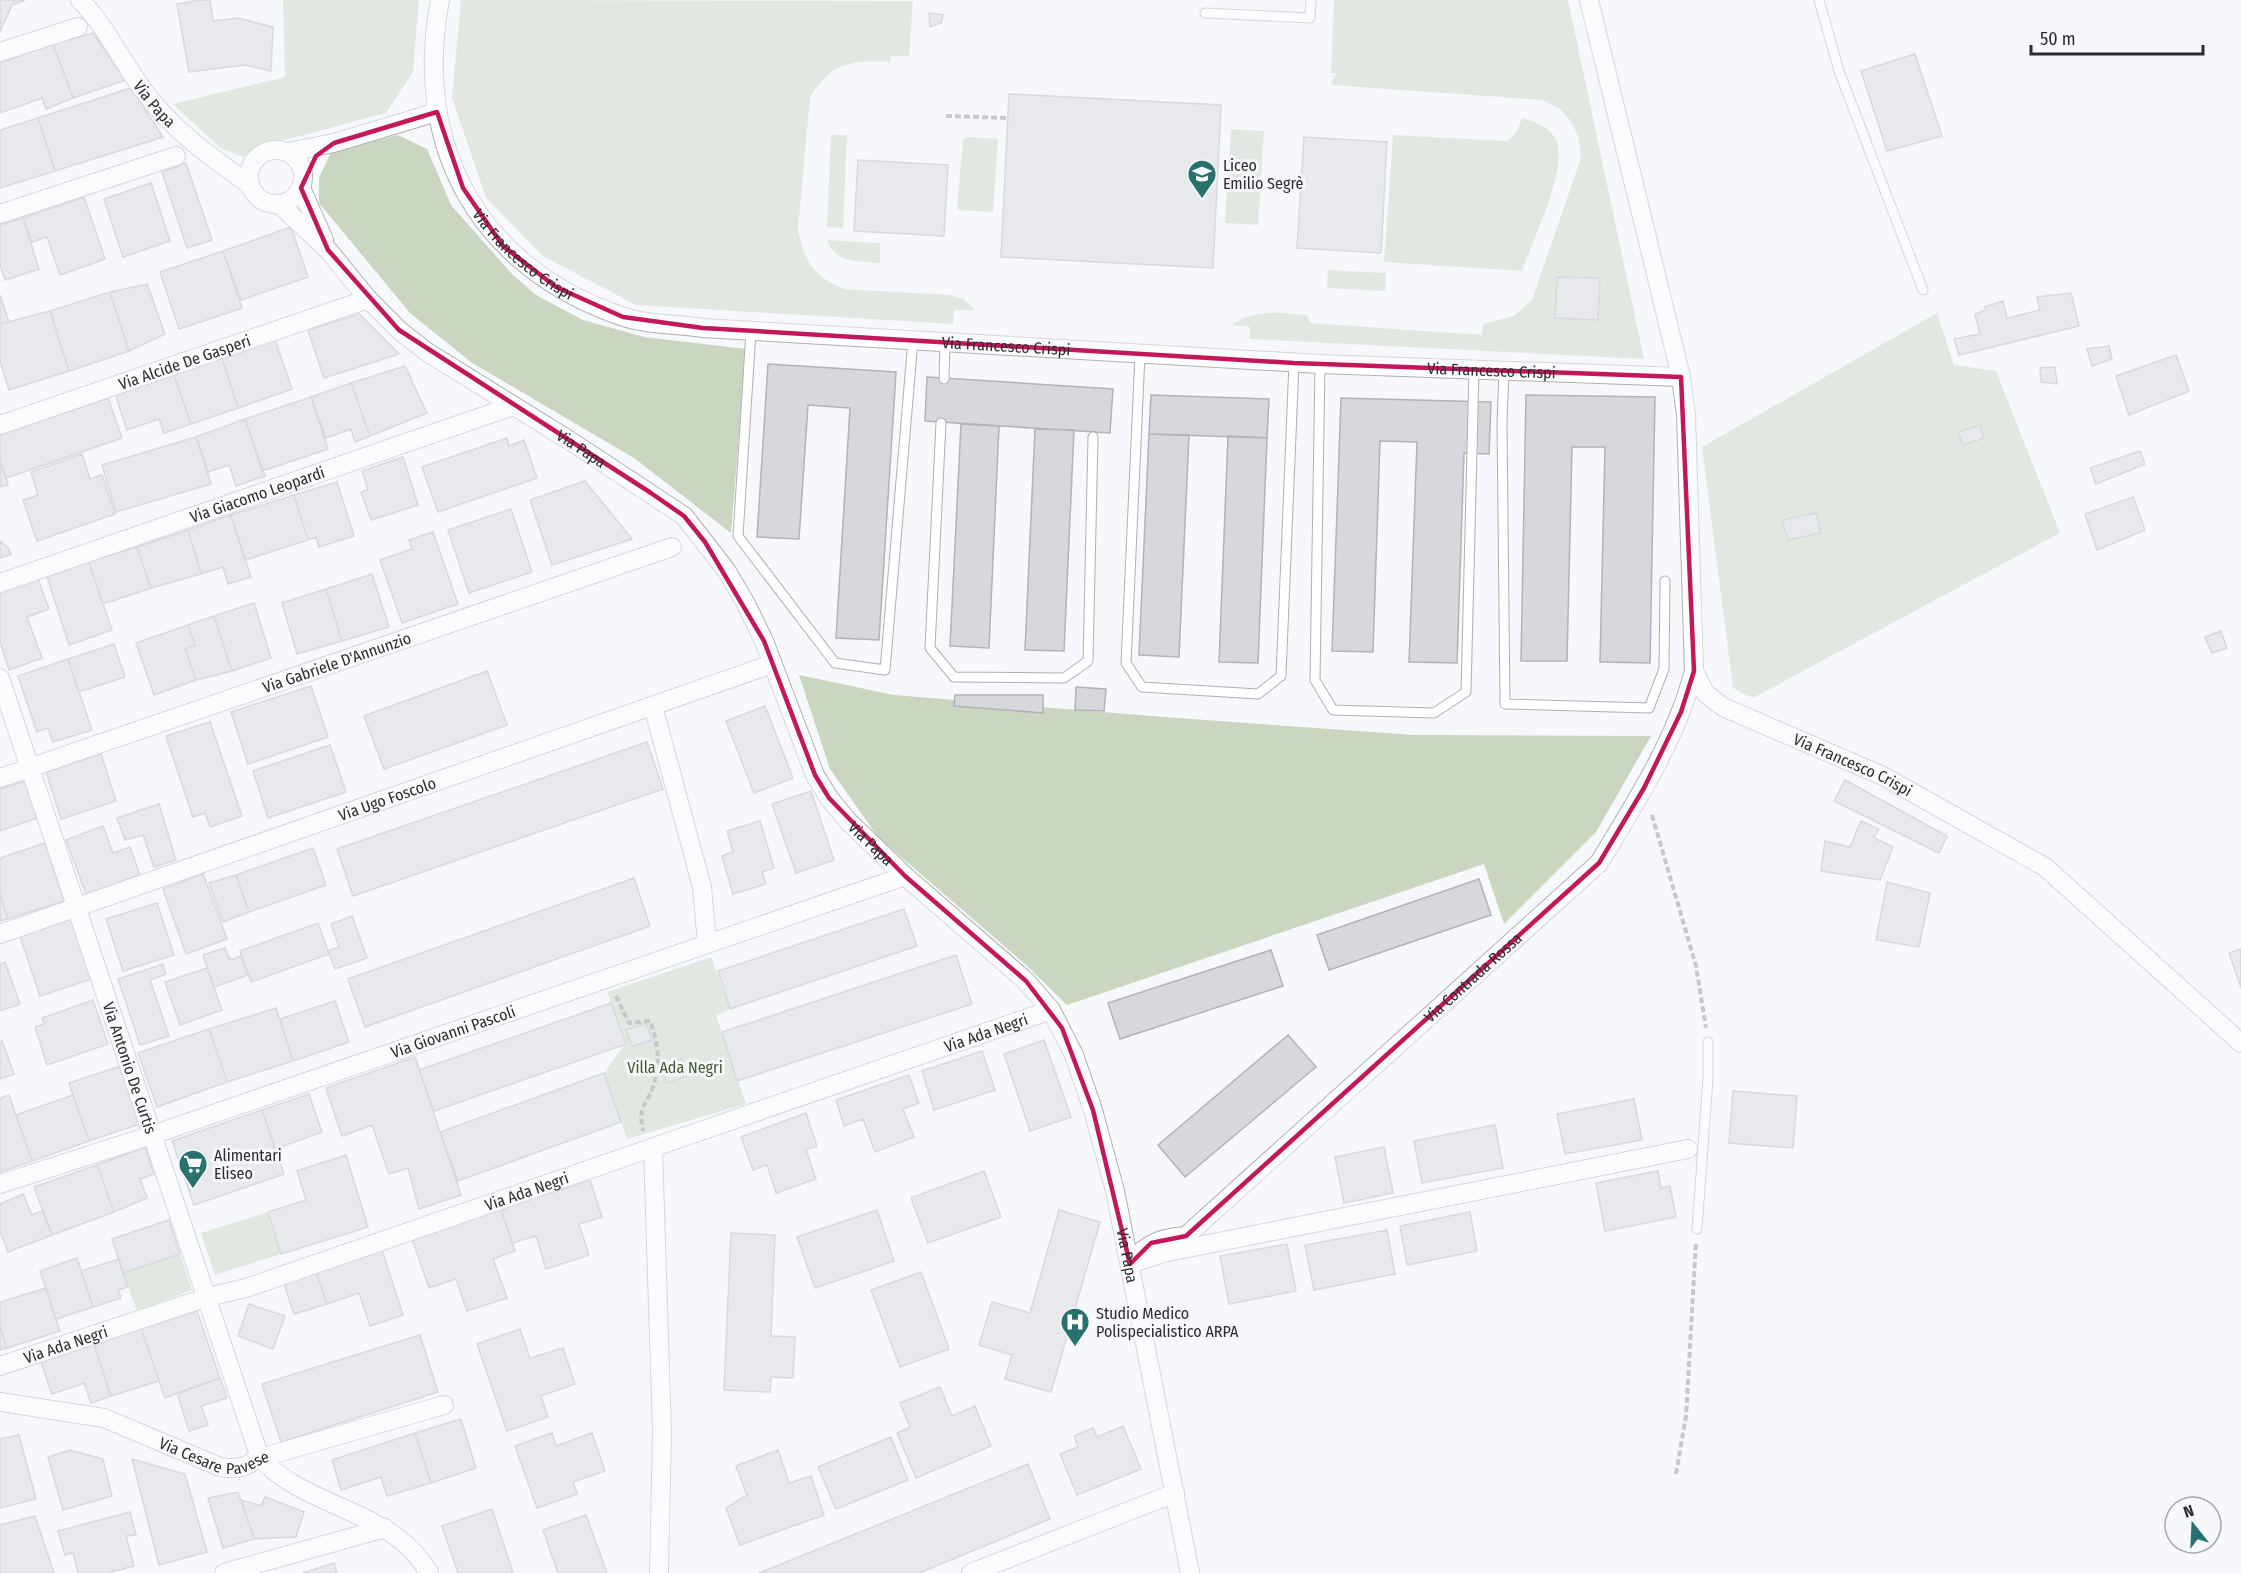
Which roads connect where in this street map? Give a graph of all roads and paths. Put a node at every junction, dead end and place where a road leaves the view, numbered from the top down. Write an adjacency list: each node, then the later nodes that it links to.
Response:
1 (80, 0): 16 (street, Via Papa)
2 (440, 0): 9 (street, Via Francesco Crispi)
3 (1311, 0): 6 (lane)
4 (1589, 0): 30 (street, Via Francesco Crispi)
5 (1819, 0): 20 (lane)
6 (1205, 13)
7 (78, 27): 8 (street)
8 (0, 52)
9 (436, 112): 12 (street); 22 (street, Via Francesco Crispi)
10 (946, 116): 11 (path)
11 (1008, 117)
12 (334, 143): 13 (street); 15 (street)
13 (288, 152): 15 (street); 16 (street)
14 (176, 156): 18 (street)
15 (303, 182): 17 (street); 19 (street, Via Papa)
16 (250, 186): 17 (street)
17 (279, 204): 19 (street, Via Papa)
18 (0, 214)
19 (328, 250): 21 (street, Via Papa)
20 (1923, 290)
21 (368, 299): 32 (street, Via Papa); 34 (street, Via Alcide De Gasperi)
22 (751, 331): 23 (street, Via Francesco Crispi); 23 (lane)
23 (913, 340): 24 (street, Via Francesco Crispi)
24 (945, 342): 25 (street, Via Francesco Crispi); 31 (lane)
25 (1140, 354): 26 (street, Via Francesco Crispi); 26 (lane)
26 (1294, 363): 27 (street, Via Francesco Crispi)
27 (1320, 364): 28 (street, Via Francesco Crispi); 28 (lane)
28 (1474, 370): 29 (street, Via Francesco Crispi)
29 (1504, 372): 30 (street, Via Francesco Crispi); 37 (lane)
30 (1681, 377): 40 (street, Via Francesco Crispi)
31 (944, 379)
32 (513, 406): 38 (street, Via Giacomo Leopardi); 39 (street, Via Papa)
33 (941, 423): 35 (lane)
34 (0, 425)
35 (1093, 437)
36 (672, 547): 43 (street, Via Gabriele D'Annunzio)
37 (1665, 581)
38 (0, 583)
39 (772, 664): 42 (street, Via Ugo Foscolo); 46 (street, Via Papa)
40 (1694, 671): 45 (street, Via Contrada Rossa); 53 (street, Via Francesco Crispi)
41 (0, 678): 43 (street, Via Antonio De Curtis)
42 (653, 706): 47 (street, Via Ugo Foscolo); 49 (street)
43 (29, 768): 44 (street, Via Gabriele D'Annunzio); 47 (street, Via Antonio De Curtis)
44 (0, 778)
45 (1644, 788): 52 (path); 59 (street, Via Contrada Rossa)
46 (905, 876): 49 (street, Via Giovanni Pascoli); 51 (street, Via Papa)
47 (77, 907): 48 (street, Via Ugo Foscolo); 54 (street, Via Antonio De Curtis)
48 (0, 934)
49 (707, 944): 50 (street, Via Giovanni Pascoli)
50 (602, 980): 54 (street, Via Giovanni Pascoli); 55 (path)
51 (1051, 1010): 55 (street, Via Ada Negri); 61 (street, Via Papa)
52 (1708, 1042): 58 (lane)
53 (2241, 1043)
54 (152, 1135): 57 (street, Via Giovanni Pascoli); 62 (street, Via Antonio De Curtis)
55 (653, 1148): 62 (street, Via Ada Negri); 72 (street)
56 (1688, 1149): 60 (street, Via Contrada Rossa)
57 (0, 1184)
58 (1697, 1230): 67 (path)
59 (1186, 1236): 60 (street, Via Contrada Rossa); 61 (street)
60 (1167, 1252): 61 (street, Via Contrada Rossa)
61 (1130, 1263): 68 (street, Via Papa)
62 (208, 1297): 63 (street, Via Ada Negri); 66 (street, Via Antonio De Curtis)
63 (0, 1366)
64 (0, 1402): 66 (street, Via Cesare Pavese)
65 (444, 1405): 66 (street)
66 (260, 1458): 69 (street, Via Cesare Pavese)
67 (1676, 1474)
68 (1175, 1492): 73 (street); 74 (street, Via Papa)
69 (385, 1528): 70 (street); 71 (street, Via Cesare Pavese)
70 (224, 1573)
71 (429, 1573)
72 (659, 1573)
73 (971, 1573)
74 (1190, 1573)

